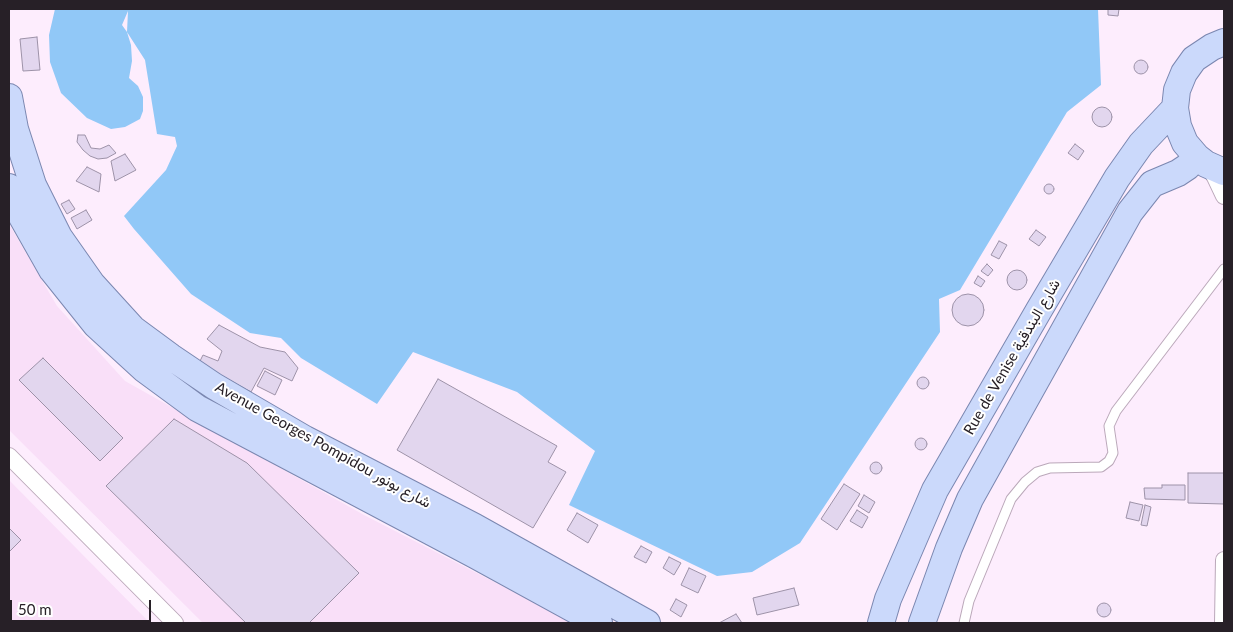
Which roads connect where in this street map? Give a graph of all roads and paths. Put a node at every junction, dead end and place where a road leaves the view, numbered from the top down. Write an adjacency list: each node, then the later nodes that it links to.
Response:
1 (1224, 23): 3 (main road)
2 (1224, 42): 3 (main road)
3 (1194, 59): 5 (main road)
4 (9, 97): 15 (main road, Avenue Georges Pompidou شارع بونور)
5 (1175, 108): 6 (main road); 12 (main road, Rue de Venise شارع البندقية)
6 (1209, 165): 8 (street); 17 (main road)
7 (9, 187): 14 (main road, Avenue Georges Pompidou شارع بونور)
8 (1224, 196)
9 (1224, 269): 18 (lane)
10 (9, 456): 13 (street)
11 (1224, 560): 19 (street)
12 (885, 611): 16 (main road, Rue de Venise شارع البندقية)
13 (175, 623)
14 (599, 623)
15 (647, 623)
16 (869, 623)
17 (922, 623)
18 (964, 623)
19 (1223, 623)

